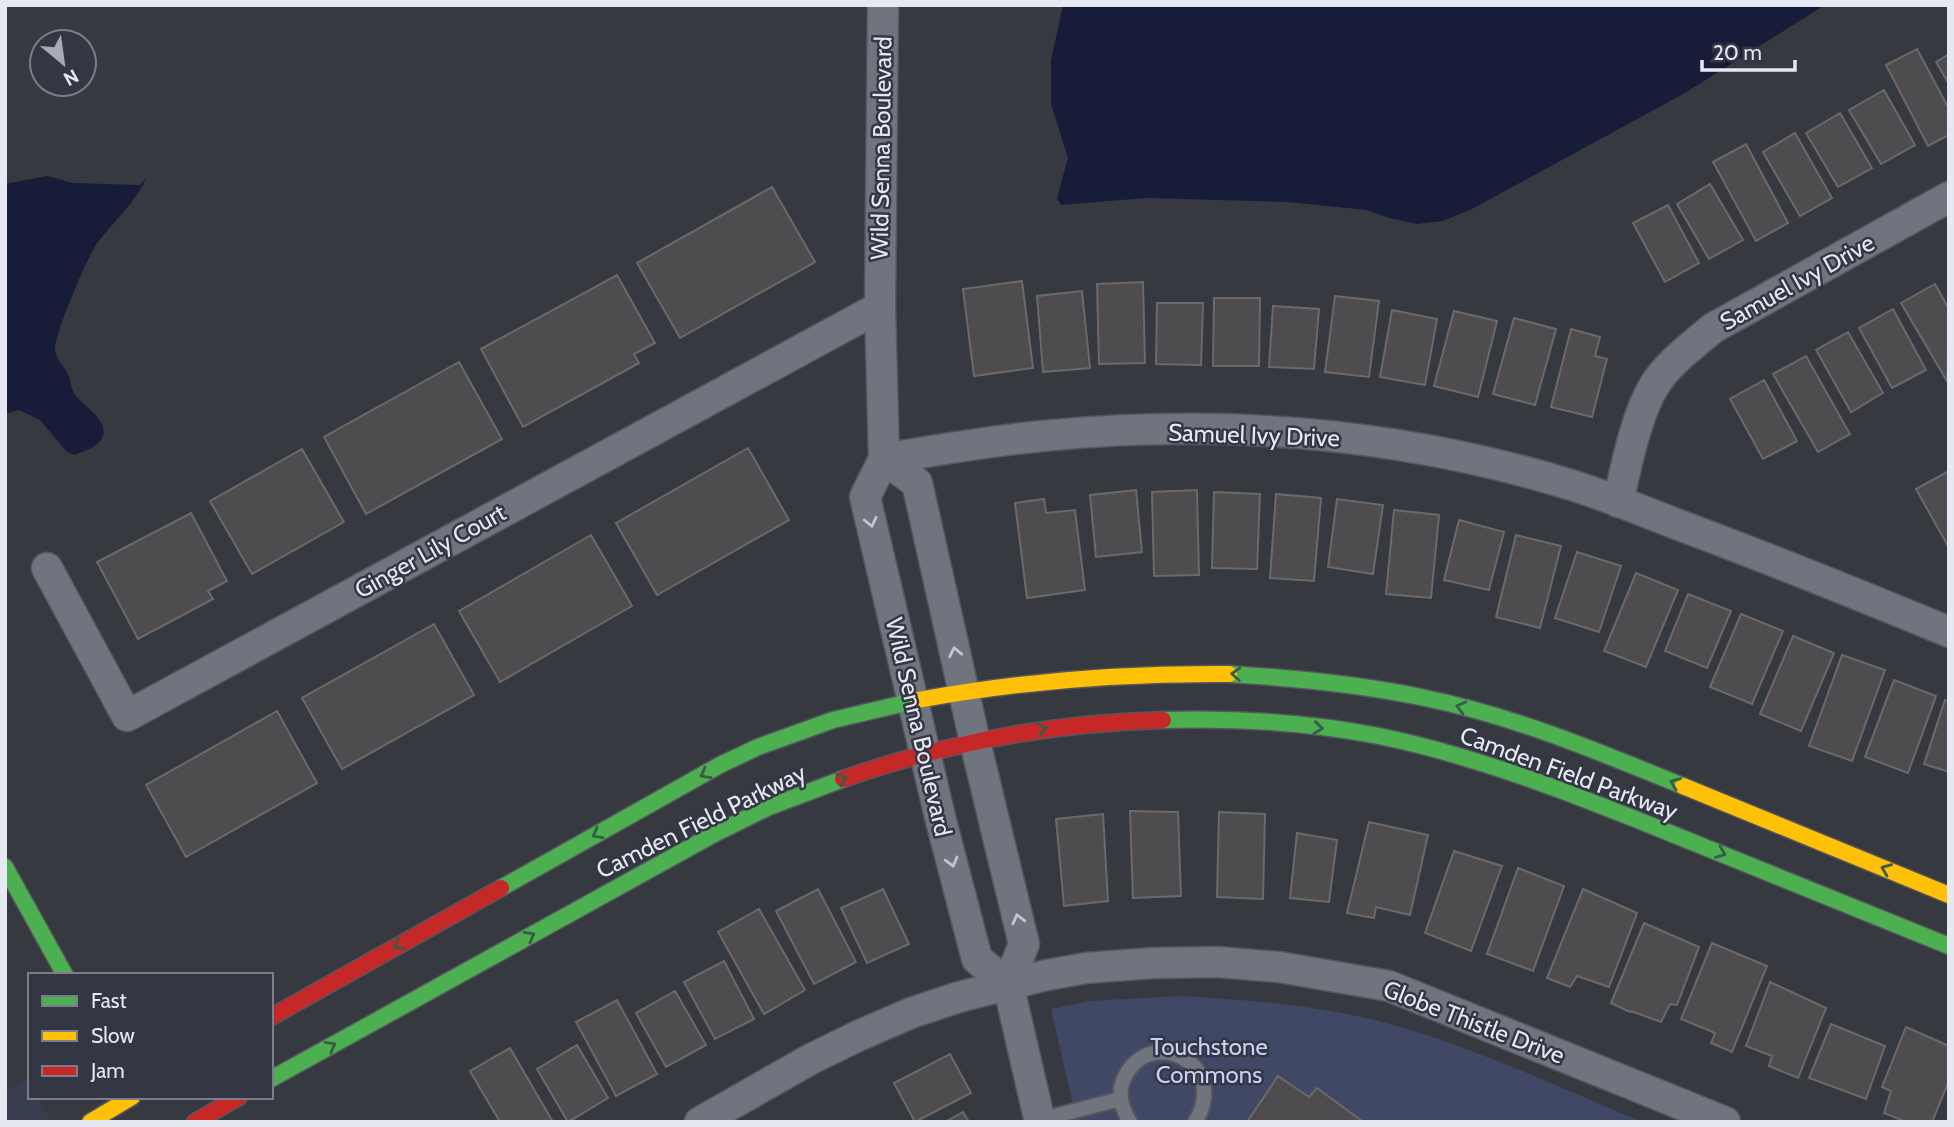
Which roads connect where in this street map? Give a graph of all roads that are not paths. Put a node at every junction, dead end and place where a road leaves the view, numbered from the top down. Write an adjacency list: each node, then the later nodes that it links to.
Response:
1 (883, 5): 3 (street, Wild Senna Boulevard)
2 (1949, 197): 5 (street, Samuel Ivy Drive)
3 (880, 307): 4 (street, Wild Senna Boulevard); 6 (street, Ginger Lily Court)
4 (884, 459): 5 (street, Samuel Ivy Drive); 8 (street, one-way to 4); 9 (street, Wild Senna Boulevard, one-way to 9)
5 (1618, 502): 7 (street, Samuel Ivy Drive)
6 (47, 568)
7 (1949, 632)
8 (963, 691): 9 (street, Camden Field Parkway); 10 (street); 13 (street, Camden Field Parkway, one-way to 8)
9 (913, 699): 11 (street, Wild Senna Boulevard); 17 (street, Camden Field Parkway, one-way to 17)
10 (975, 742): 11 (street, Camden Field Parkway); 14 (street, Camden Field Parkway, one-way to 14); 16 (street, one-way to 10)
11 (925, 754): 16 (street, Wild Senna Boulevard, one-way to 16); 18 (street, Camden Field Parkway, one-way to 11)
12 (5, 867): 15 (street)
13 (1949, 895)
14 (1949, 946)
15 (64, 973)
16 (1008, 984): 22 (street); 25 (street, Globe Thistle Drive); 28 (street, Globe Thistle Drive)
17 (273, 1016)
18 (273, 1078)
19 (235, 1099): 24 (street)
20 (1120, 1099): 22 (lane); 26 (lane); 27 (lane)
21 (134, 1101): 23 (street)
22 (1040, 1121)
23 (90, 1122)
24 (195, 1122)
25 (700, 1122)
26 (1130, 1122)
27 (1195, 1122)
28 (1725, 1122)

